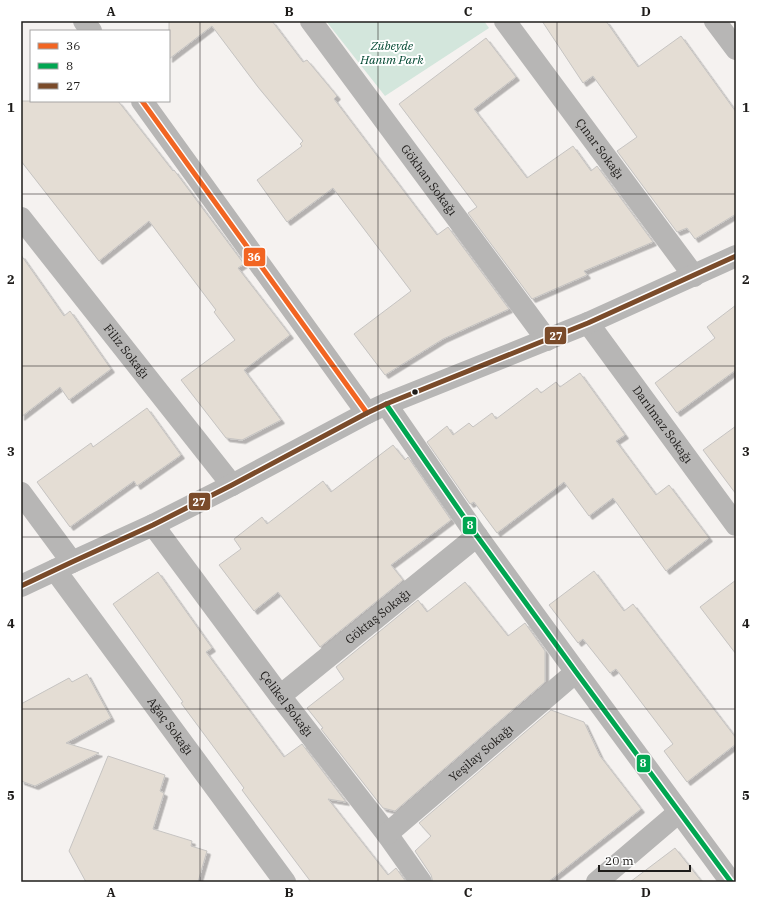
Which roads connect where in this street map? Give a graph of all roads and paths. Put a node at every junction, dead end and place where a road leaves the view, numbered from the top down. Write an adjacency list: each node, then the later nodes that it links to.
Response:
1 (84, 21): 5 (street)
2 (311, 21): 12 (street, Gökhan Sokağı)
3 (505, 21): 10 (street, Çınar Sokağı)
4 (715, 21): 6 (street)
5 (90, 30)
6 (736, 49)
7 (143, 102): 13 (street)
8 (21, 218): 14 (street, Filiz Sokağı)
9 (736, 256): 10 (street)
10 (694, 276): 11 (street)
11 (588, 323): 12 (street); 17 (street, Darılmaz Sokağı)
12 (547, 340): 13 (street)
13 (377, 409): 14 (street); 18 (street)
14 (232, 485): 16 (street)
15 (21, 493): 19 (street, Ağaç Sokağı)
16 (153, 525): 19 (street); 22 (street, Çelikel Sokağı)
17 (736, 525)
18 (477, 536): 21 (street); 22 (street, Göktaş Sokağı)
19 (63, 566): 20 (street); 25 (street, Ağaç Sokağı)
20 (21, 586)
21 (576, 672): 23 (street); 24 (street, Yeşilay Sokağı)
22 (280, 696): 24 (street, Çelikel Sokağı)
23 (679, 812): 27 (street); 28 (street)
24 (387, 834): 26 (street, Çelikel Sokağı)
25 (285, 882)
26 (421, 882)
27 (597, 882)
28 (731, 882)

